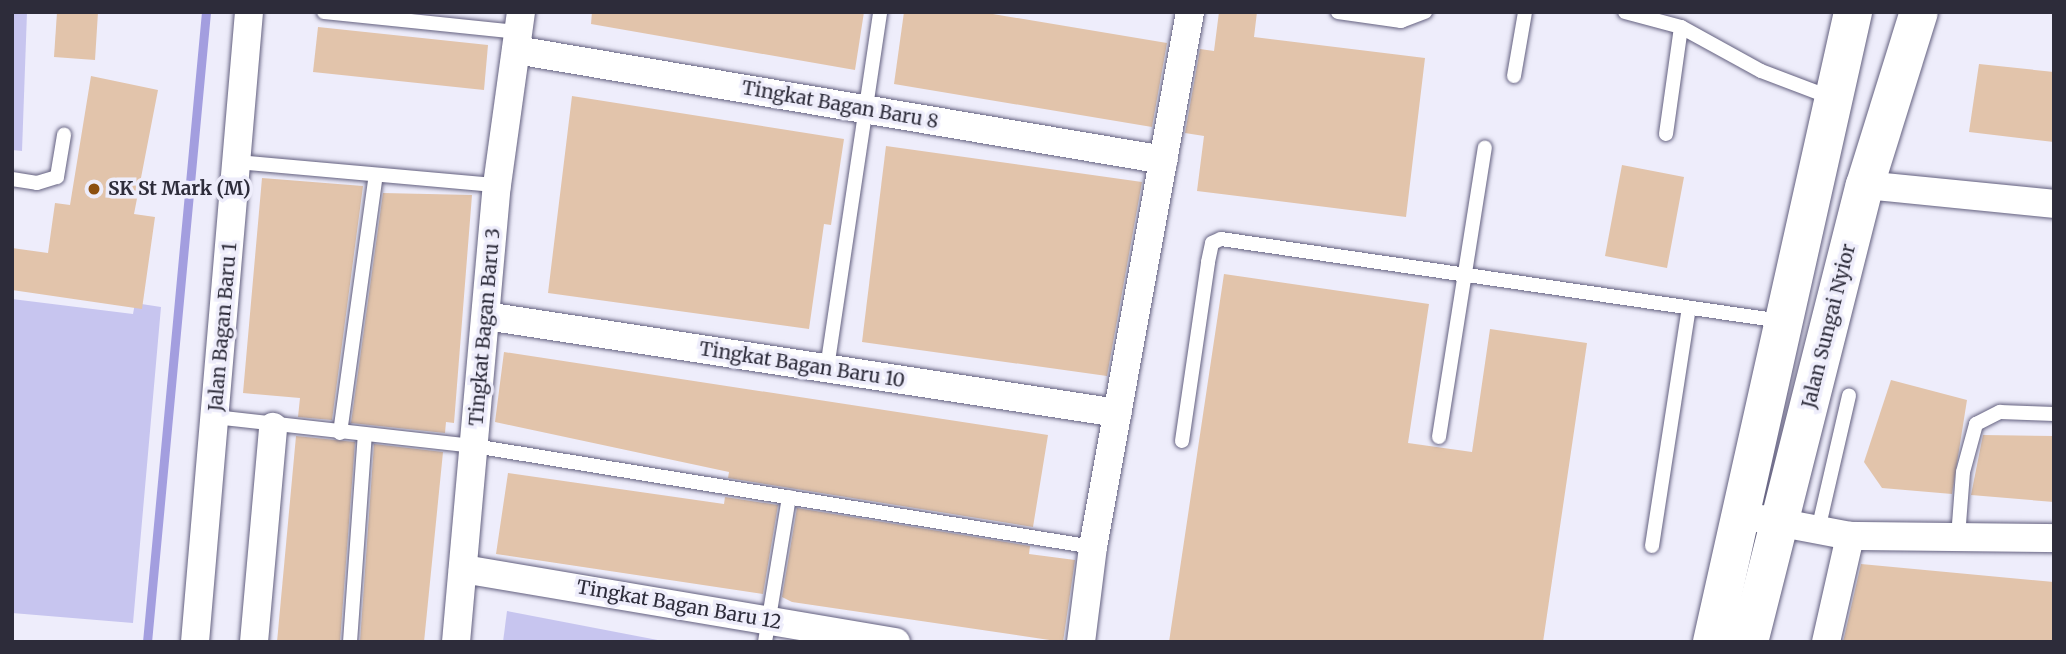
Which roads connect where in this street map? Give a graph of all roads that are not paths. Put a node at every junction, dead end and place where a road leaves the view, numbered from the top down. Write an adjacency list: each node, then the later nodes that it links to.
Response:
1 (249, 12): 20 (street, Jalan Bagan Baru 1)
2 (324, 12): 12 (lane)
3 (880, 12): 15 (lane)
4 (1190, 12): 19 (street)
5 (1338, 12): 6 (lane)
6 (1425, 12)
7 (1525, 12): 13 (lane)
8 (1625, 12): 11 (lane)
9 (1853, 12): 14 (main road)
10 (1919, 12): 24 (main road, Jalan Sungai Nyior)
11 (1681, 26): 14 (lane); 16 (lane)
12 (519, 32): 15 (street, Tingkat Bagan Baru 8); 23 (street, Tingkat Bagan Baru 3)
13 (1514, 76)
14 (1832, 98): 29 (main road)
15 (864, 109): 19 (street, Tingkat Bagan Baru 8); 30 (lane)
16 (1665, 134)
17 (64, 135): 22 (lane)
18 (1485, 148): 26 (lane)
19 (1164, 160): 32 (street)
20 (237, 162): 21 (lane); 34 (street, Jalan Bagan Baru 1)
21 (376, 175): 23 (lane); 36 (lane)
22 (12, 179)
23 (497, 185): 28 (street, Tingkat Bagan Baru 3)
24 (1865, 185): 25 (street); 43 (main road, Jalan Sungai Nyior)
25 (2053, 202)
26 (1463, 273): 27 (lane); 38 (lane); 39 (lane)
27 (1689, 308): 29 (lane); 49 (lane)
28 (485, 316): 30 (street, Tingkat Bagan Baru 10); 40 (street, Tingkat Bagan Baru 3)
29 (1782, 321): 42 (main road)
30 (827, 369): 32 (street, Tingkat Bagan Baru 10)
31 (1849, 396): 44 (lane)
32 (1118, 413): 48 (street)
33 (2054, 414): 46 (lane)
34 (215, 417): 35 (lane); 52 (street, Jalan Bagan Baru 1)
35 (273, 426): 36 (lane); 53 (street)
36 (340, 433): 37 (lane)
37 (365, 435): 40 (lane); 54 (lane)
38 (1439, 437)
39 (1182, 441)
40 (474, 446): 41 (lane); 50 (street, Tingkat Bagan Baru 3)
41 (789, 497): 48 (lane); 51 (lane)
42 (1740, 515): 43 (street); 58 (main road)
43 (1779, 522): 44 (street); 59 (main road, Jalan Sungai Nyior)
44 (1818, 530): 45 (street)
45 (1850, 536): 46 (street); 60 (street)
46 (1958, 537): 47 (street)
47 (2054, 538)
48 (1093, 547): 57 (street)
49 (1652, 547)
50 (463, 569): 51 (street, Tingkat Bagan Baru 12); 55 (street, Tingkat Bagan Baru 3)
51 (766, 631): 56 (street, Tingkat Bagan Baru 12)
52 (195, 642)
53 (254, 642)
54 (350, 642)
55 (456, 642)
56 (895, 642)
57 (1081, 642)
58 (1712, 642)
59 (1749, 642)
60 (1826, 642)

